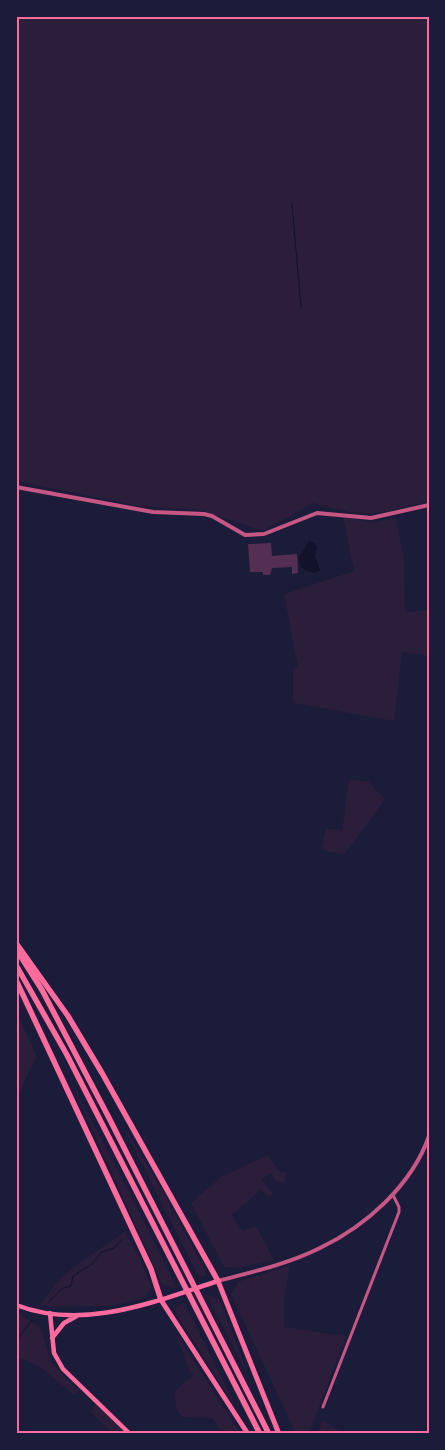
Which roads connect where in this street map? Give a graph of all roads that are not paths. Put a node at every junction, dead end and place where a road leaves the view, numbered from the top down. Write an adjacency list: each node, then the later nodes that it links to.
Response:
1 (16, 487): 2 (street)
2 (429, 504)
3 (16, 943): 9 (highway)
4 (16, 949): 19 (highway)
5 (16, 965): 18 (highway)
6 (16, 980): 10 (highway)
7 (429, 1136): 8 (street)
8 (393, 1195): 9 (street); 15 (street)
9 (218, 1281): 10 (main road); 20 (highway)
10 (161, 1300): 13 (main road); 17 (highway)
11 (16, 1305): 12 (main road)
12 (50, 1313): 13 (main road); 14 (main road)
13 (77, 1316): 14 (main road)
14 (51, 1340): 16 (main road)
15 (323, 1407)
16 (130, 1434)
17 (248, 1434)
18 (260, 1434)
19 (269, 1434)
20 (279, 1434)

